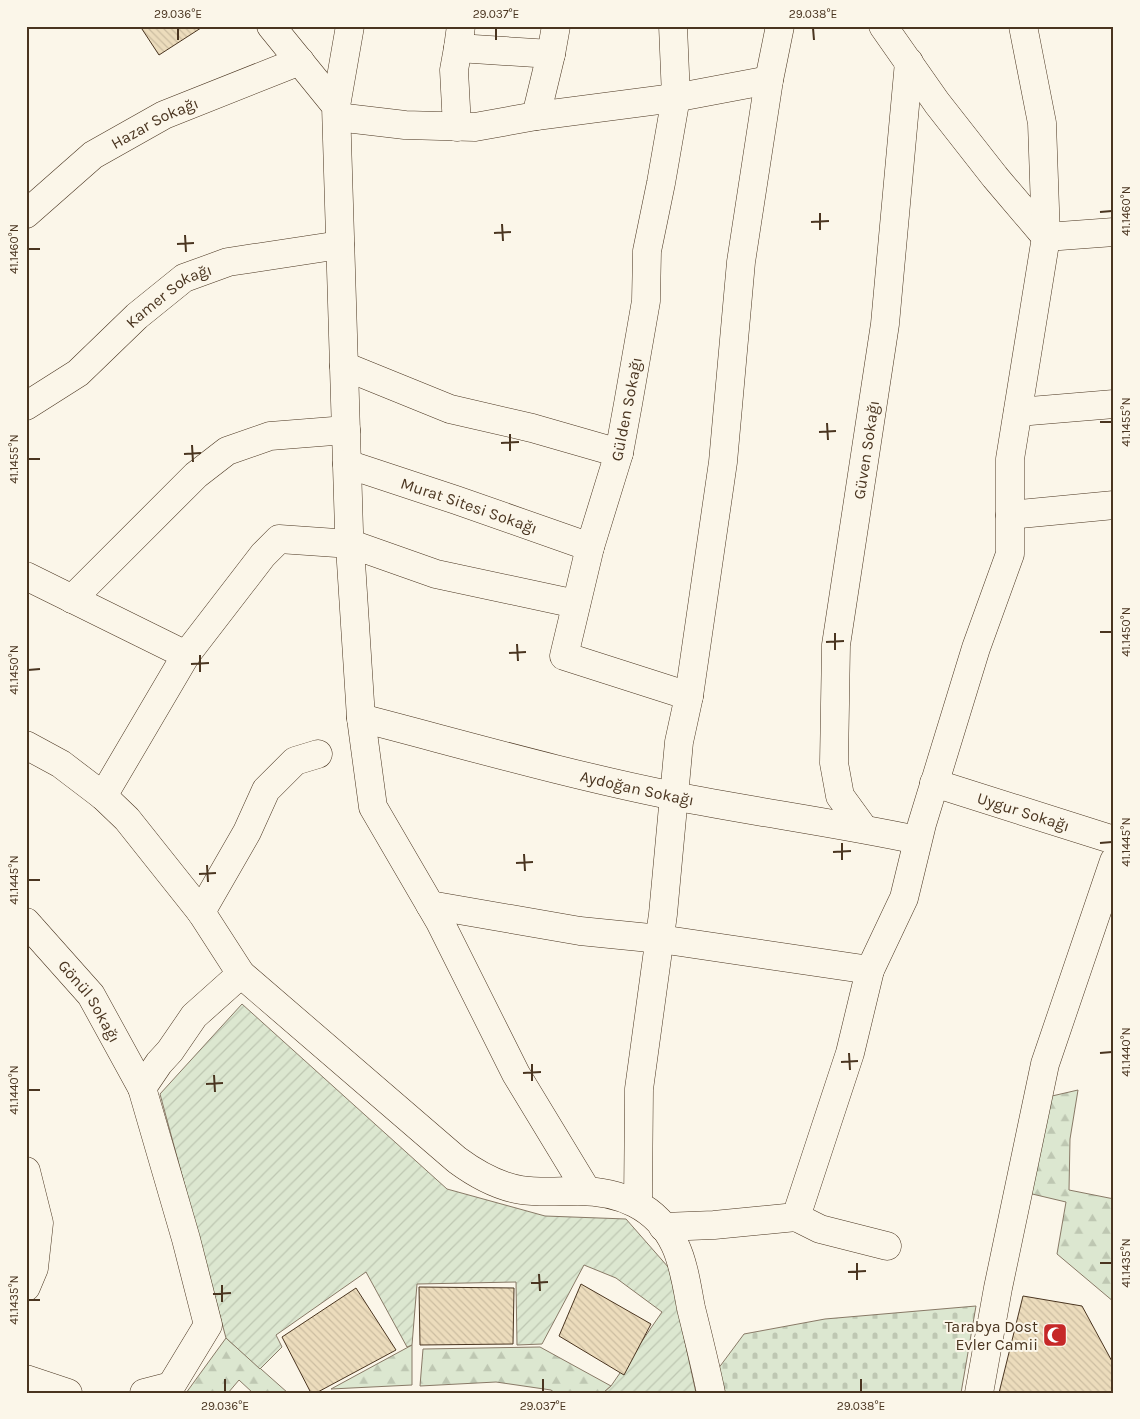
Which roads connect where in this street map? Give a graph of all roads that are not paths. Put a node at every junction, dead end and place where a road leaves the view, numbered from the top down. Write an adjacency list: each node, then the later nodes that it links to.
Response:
1 (271, 26): 10 (street)
2 (350, 26): 14 (street)
3 (556, 26): 9 (street)
4 (673, 26): 13 (street, Gülden Sokağı)
5 (780, 26): 12 (street)
6 (883, 26): 11 (street)
7 (1022, 26): 19 (street)
8 (459, 37): 9 (street); 16 (street)
9 (551, 54): 15 (street)
10 (300, 61): 14 (street); 17 (street, Hazar Sokağı)
11 (909, 62): 19 (street); 43 (street, Güven Sokağı)
12 (770, 80): 13 (street); 36 (street)
13 (676, 97): 15 (street); 26 (street, Gülden Sokağı)
14 (336, 112): 16 (street); 20 (street)
15 (536, 116): 16 (street)
16 (457, 127)
17 (26, 214)
18 (1114, 232): 19 (street)
19 (1046, 237): 24 (street)
20 (340, 245): 21 (street); 23 (street, Kamer Sokağı)
21 (344, 366): 25 (street); 26 (street)
22 (1114, 404): 24 (street)
23 (26, 406)
24 (1018, 412): 29 (street)
25 (346, 430): 27 (street); 33 (street)
26 (619, 453): 31 (street, Gülden Sokağı)
27 (347, 464): 30 (street); 31 (street, Murat Sitesi Sokağı)
28 (1114, 505): 29 (street)
29 (1010, 515): 40 (street)
30 (351, 544): 34 (street); 35 (street); 37 (street)
31 (590, 547): 34 (street, Gülden Sokağı)
32 (26, 576): 33 (street)
33 (72, 599): 35 (street)
34 (576, 604): 36 (street, Gülden Sokağı)
35 (186, 655): 41 (street)
36 (689, 696): 42 (street)
37 (361, 718): 42 (street, Aydoğan Sokağı); 47 (street)
38 (26, 745): 41 (street)
39 (318, 754): 48 (street)
40 (934, 783): 44 (street); 45 (street, Uygur Sokağı)
41 (103, 796): 48 (street)
42 (674, 796): 43 (street, Aydoğan Sokağı); 50 (street)
43 (864, 829): 44 (street, Aydoğan Sokağı)
44 (917, 840): 51 (street)
45 (1114, 840)
46 (1114, 861): 66 (street)
47 (430, 905): 50 (street); 55 (street)
48 (201, 912): 52 (street)
49 (26, 922): 53 (street, Gönül Sokağı)
50 (660, 939): 51 (street); 56 (street)
51 (870, 970): 57 (street)
52 (241, 974): 53 (street); 55 (street)
53 (142, 1088): 64 (street, Gönül Sokağı)
54 (26, 1171): 58 (street)
55 (587, 1191): 56 (street)
56 (638, 1204): 59 (street)
57 (796, 1217): 59 (street); 60 (street)
58 (33, 1222): 61 (street)
59 (663, 1227): 65 (street)
60 (887, 1246)
61 (26, 1287)
62 (26, 1378): 63 (street)
63 (68, 1393)
64 (144, 1393)
65 (711, 1393)
66 (979, 1393)

